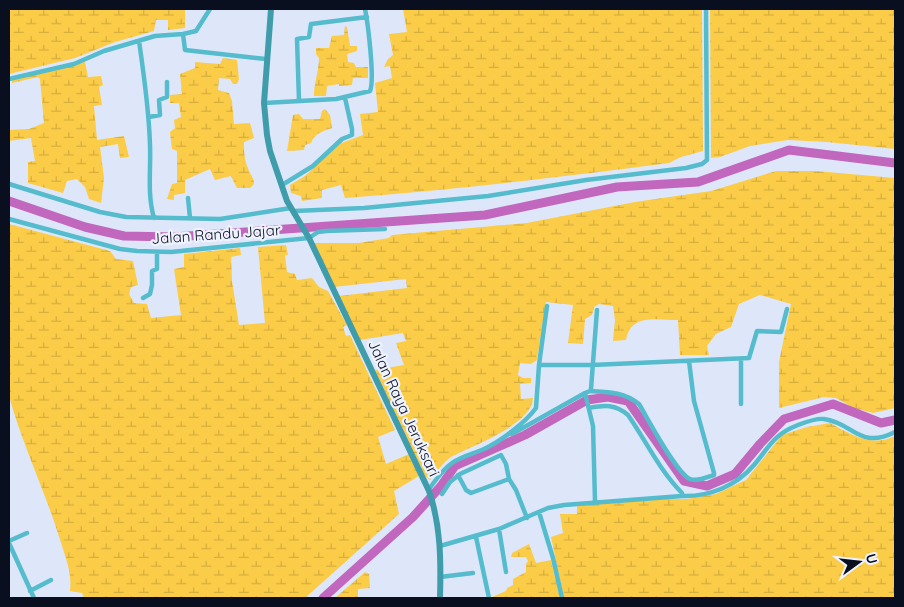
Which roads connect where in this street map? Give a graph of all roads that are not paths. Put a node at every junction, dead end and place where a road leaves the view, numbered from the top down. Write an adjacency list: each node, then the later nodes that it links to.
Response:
1 (210, 9): 6 (street)
2 (270, 9): 8 (street, Jalan Raya Jeruksari)
3 (365, 9): 5 (street)
4 (706, 9): 18 (street)
5 (367, 17): 11 (street); 12 (street)
6 (183, 34): 7 (street); 8 (street)
7 (138, 41): 9 (street); 14 (street)
8 (266, 60): 13 (street, Jalan Raya Jeruksari)
9 (9, 79)
10 (167, 82): 14 (street)
11 (345, 98): 12 (street); 16 (street)
12 (299, 101): 13 (street)
13 (264, 103): 16 (street, Jalan Raya Jeruksari)
14 (149, 117): 19 (street)
15 (9, 184): 19 (street)
16 (282, 184): 18 (street, Jalan Raya Jeruksari)
17 (188, 198): 20 (street)
18 (294, 211): 20 (street); 23 (street, Jalan Raya Jeruksari)
19 (154, 218): 20 (street)
20 (190, 218)
21 (9, 219): 24 (street, Jalan Randu Jajar)
22 (385, 229): 23 (street, Jalan Randu Jajar)
23 (308, 237): 24 (street, Jalan Randu Jajar); 41 (street, Jalan Raya Jeruksari)
24 (157, 255): 25 (street)
25 (143, 298)
26 (547, 306): 31 (street)
27 (787, 309): 29 (street)
28 (597, 310): 32 (street)
29 (741, 359): 30 (street); 35 (street)
30 (689, 360): 32 (street); 33 (street)
31 (539, 365): 32 (street); 38 (street)
32 (592, 365): 33 (street)
33 (590, 392): 34 (street)
34 (585, 394): 36 (street); 38 (street)
35 (741, 404)
36 (589, 408): 43 (street); 44 (street)
37 (895, 432): 43 (street)
38 (507, 436): 41 (street)
39 (458, 475): 40 (street); 40 (street); 42 (street)
40 (509, 479): 46 (street)
41 (429, 490): 51 (street, Jalan Raya Jeruksari)
42 (442, 494)
43 (682, 496): 44 (street)
44 (595, 501): 45 (street)
45 (539, 512): 46 (street); 60 (street)
46 (527, 518): 47 (street)
47 (499, 529): 49 (street); 52 (street)
48 (27, 533): 50 (street)
49 (476, 537): 51 (street); 59 (street)
50 (9, 542): 56 (street)
51 (440, 546): 54 (street, Jalan Raya Jeruksari)
52 (506, 572)
53 (473, 573): 54 (street)
54 (440, 577): 58 (street, Jalan Raya Jeruksari)
55 (51, 580): 56 (street)
56 (30, 591): 57 (street)
57 (34, 598)
58 (440, 598)
59 (489, 598)
60 (562, 598)

